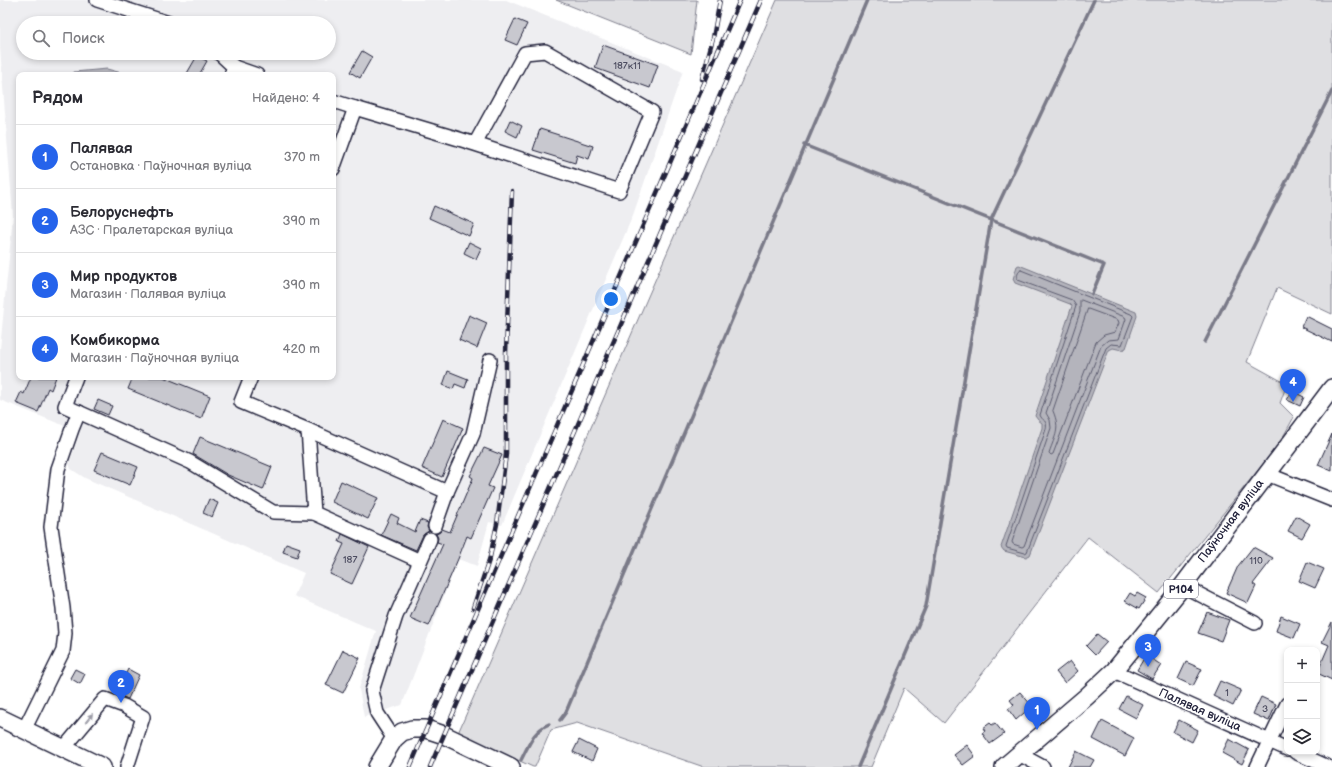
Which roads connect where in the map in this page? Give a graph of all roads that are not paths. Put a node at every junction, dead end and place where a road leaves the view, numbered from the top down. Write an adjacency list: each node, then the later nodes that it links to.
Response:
1 (97, 0): 2 (street)
2 (147, 16)
3 (224, 60): 4 (street)
4 (232, 71)
5 (336, 102): 6 (street)
6 (355, 108): 7 (street); 8 (street)
7 (475, 144): 7 (street)
8 (336, 161)
9 (490, 360): 16 (street)
10 (75, 380): 13 (street)
11 (250, 380): 14 (street)
12 (1332, 388): 15 (main road, Паўночная вуліца / Р104)
13 (79, 412): 18 (street); 27 (street)
14 (308, 430): 16 (street); 18 (street)
15 (1267, 474): 17 (street); 22 (main road, Паўночная вуліца / Р104)
16 (447, 492): 19 (street)
17 (1332, 500)
18 (314, 513): 21 (street)
19 (435, 526)
20 (430, 539): 21 (street)
21 (420, 561): 28 (street)
22 (1183, 586): 23 (street); 24 (main road, Паўночная вуліца / Р104)
23 (1255, 623)
24 (1114, 671): 29 (street, Палявая вуліца); 32 (main road, Паўночная вуліца / Р104)
25 (1284, 710): 29 (street)
26 (0, 718): 27 (main road)
27 (24, 730): 30 (main road)
28 (394, 739): 36 (main road); 37 (main road)
29 (1269, 740): 31 (street, Палявая вуліца); 40 (street)
30 (64, 748): 34 (main road); 35 (street, one-way to 35)
31 (1284, 748)
32 (1019, 754): 38 (main road, Паўночная вуліца / Р104); 39 (street)
33 (1301, 755): 41 (street)
34 (102, 767)
35 (127, 767)
36 (377, 767)
37 (511, 767)
38 (1004, 767)
39 (1043, 767)
40 (1257, 767)
41 (1328, 767)

